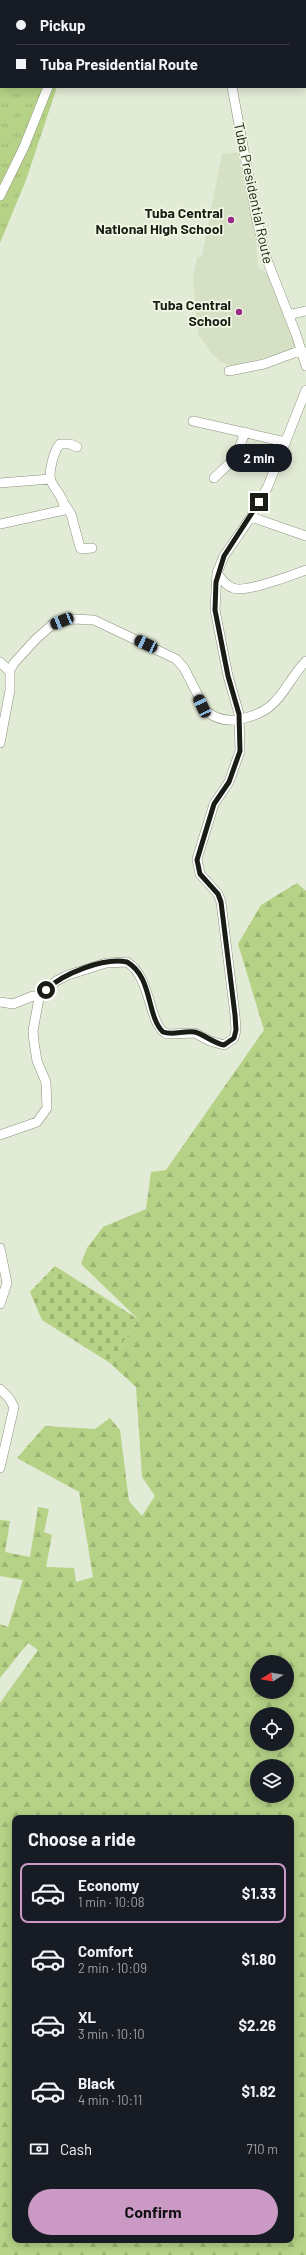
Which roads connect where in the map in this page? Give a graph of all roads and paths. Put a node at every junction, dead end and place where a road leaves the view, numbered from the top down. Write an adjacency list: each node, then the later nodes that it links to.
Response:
1 (48, 88): 3 (street)
2 (232, 88): 5 (street, Tuba Presidential Route)
3 (0, 196)
4 (306, 311): 5 (street)
5 (288, 315): 6 (street, Tuba Presidential Route)
6 (302, 350): 7 (street, Tuba Presidential Route); 8 (street)
7 (306, 366)
8 (229, 371)
9 (306, 390): 12 (street)
10 (193, 421): 11 (street)
11 (245, 432): 12 (street); 14 (street)
12 (286, 442): 18 (street)
13 (77, 447): 15 (street)
14 (214, 478)
15 (50, 479): 16 (street); 17 (street)
16 (0, 483)
17 (64, 505): 19 (street); 21 (street)
18 (251, 516): 20 (street); 23 (street)
19 (0, 524)
20 (306, 536)
21 (92, 548)
22 (306, 570): 23 (street)
23 (217, 574): 27 (street)
24 (306, 661): 27 (street)
25 (0, 662): 26 (street)
26 (10, 672): 27 (street); 28 (street)
27 (239, 719): 29 (street)
28 (0, 743)
29 (39, 998): 30 (street); 31 (street)
30 (0, 1002)
31 (0, 1135)
32 (0, 1248): 33 (street)
33 (0, 1304)
34 (0, 1389): 35 (street)
35 (0, 1468)

